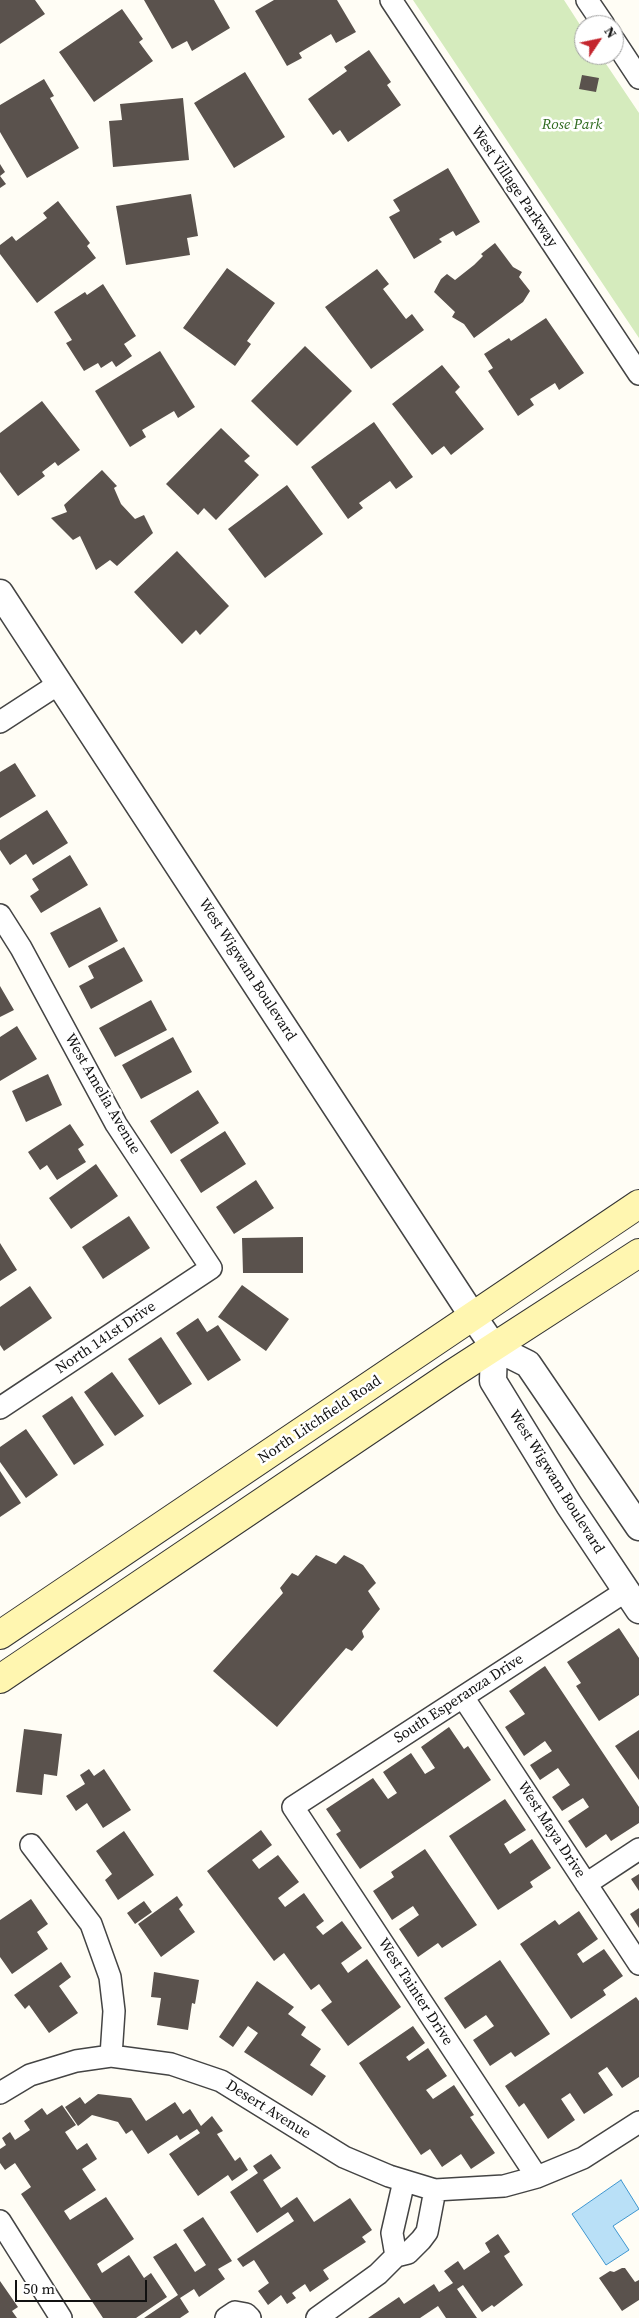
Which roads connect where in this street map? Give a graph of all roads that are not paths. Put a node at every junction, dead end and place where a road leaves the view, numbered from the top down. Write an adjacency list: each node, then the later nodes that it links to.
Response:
1 (391, 0): 6 (street, West Village Parkway)
2 (587, 0): 3 (street)
3 (597, 15)
4 (624, 55): 5 (street)
5 (639, 78)
6 (639, 374)
7 (0, 593): 8 (street, West Wigwam Boulevard)
8 (60, 683): 9 (street); 14 (street, West Wigwam Boulevard)
9 (0, 722)
10 (0, 915): 13 (street, West Amelia Avenue)
11 (639, 1204): 14 (main road, North Litchfield Road)
12 (639, 1253): 15 (main road)
13 (211, 1268): 16 (street, North 141st Drive)
14 (472, 1315): 15 (street, West Wigwam Boulevard); 19 (main road, North Litchfield Road)
15 (494, 1347): 17 (street, West Wigwam Boulevard); 18 (street, West Wigwam Boulevard); 20 (main road)
16 (0, 1408)
17 (639, 1528)
18 (632, 1600): 21 (street, South Esperanza Drive)
19 (0, 1635)
20 (0, 1679)
21 (463, 1697): 22 (street, South Esperanza Drive); 25 (street, West Maya Drive)
22 (293, 1807): 30 (street, West Tainter Drive)
23 (31, 1845): 27 (street)
24 (639, 1849): 25 (street)
25 (586, 1884): 26 (street, West Maya Drive)
26 (639, 1964)
27 (111, 2056): 28 (street, Desert Avenue); 31 (street, Desert Avenue)
28 (0, 2093)
29 (639, 2122): 30 (street, Desert Avenue)
30 (537, 2177): 32 (street, Desert Avenue)
31 (404, 2181): 32 (street, Desert Avenue); 34 (street)
32 (435, 2190): 34 (street)
33 (0, 2221): 35 (street)
34 (396, 2256): 38 (street)
35 (61, 2318)
36 (226, 2318): 37 (street)
37 (250, 2318)
38 (317, 2318)

